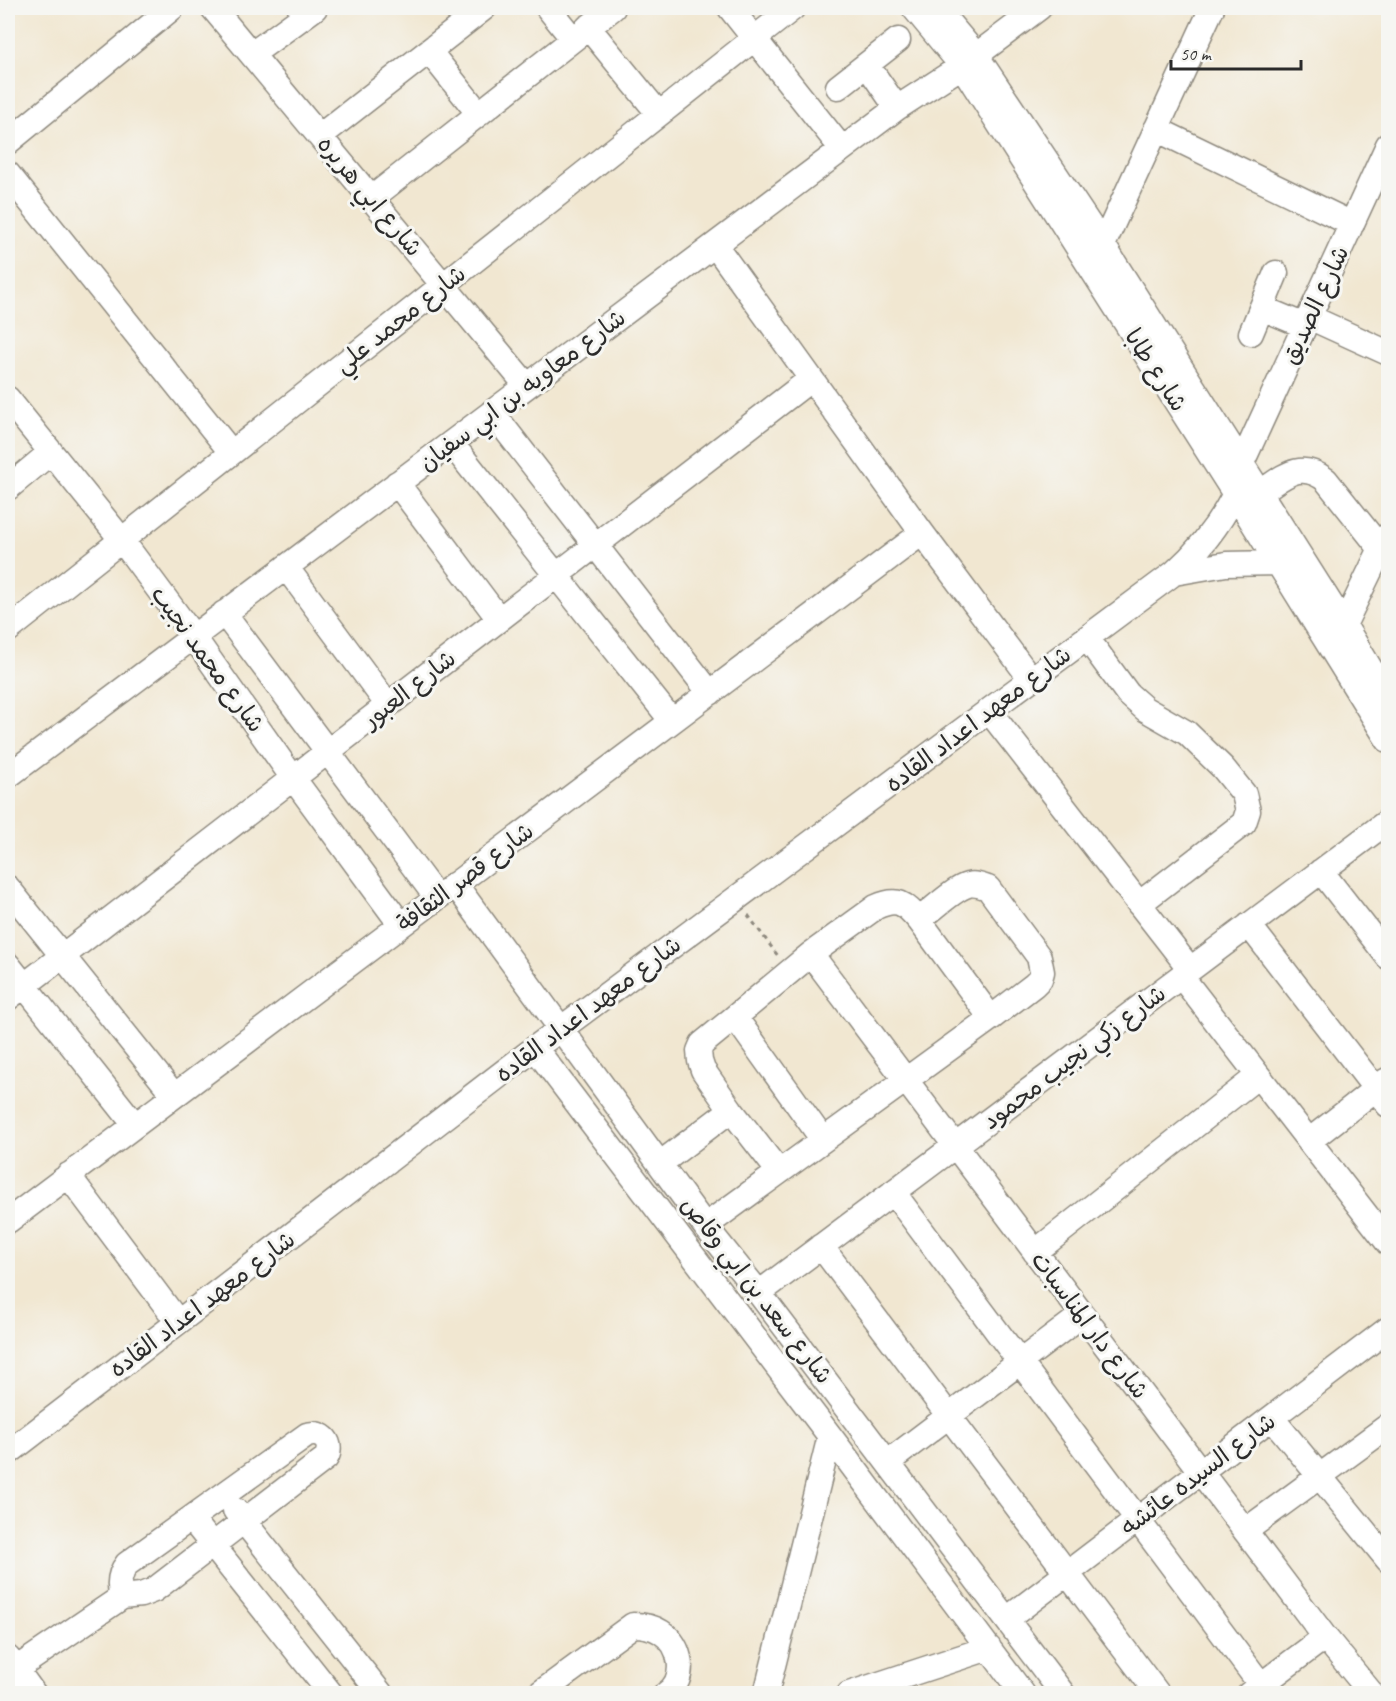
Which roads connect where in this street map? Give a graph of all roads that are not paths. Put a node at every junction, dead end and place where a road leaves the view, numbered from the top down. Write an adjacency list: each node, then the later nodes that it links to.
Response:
1 (172, 8): 26 (street)
2 (213, 8): 17 (street, شارع ابي هريره)
3 (315, 8): 17 (street)
4 (484, 8): 16 (street)
5 (548, 8): 13 (street)
6 (613, 8): 13 (street)
7 (730, 8): 14 (street)
8 (793, 8): 14 (street, شارع محمد علي)
9 (914, 8): 18 (street, شارع طابا)
10 (936, 8): 18 (street, شارع طابا)
11 (1039, 8): 18 (street, شارع معاويه بن ابي سفيان)
12 (1212, 8): 24 (street)
13 (581, 33): 22 (street); 23 (street)
14 (754, 38): 23 (street, شارع محمد علي); 28 (street)
15 (898, 40): 19 (street)
16 (429, 51): 22 (street); 25 (street)
17 (252, 54): 25 (street, شارع ابي هريره)
18 (969, 60): 21 (street, شارع معاويه بن ابي سفيان); 34 (street, شارع طابا); 52 (street, شارع طابا)
19 (867, 65): 20 (street); 21 (street)
20 (838, 87)
21 (897, 108): 28 (street, شارع معاويه بن ابي سفيان)
22 (479, 114): 31 (street)
23 (659, 114): 36 (street, شارع محمد علي)
24 (1156, 129): 32 (street); 34 (street)
25 (320, 136): 31 (street, شارع ابي هريره)
26 (8, 142)
27 (1389, 145): 30 (street, شارع الصديق)
28 (842, 149): 33 (street, شارع معاويه بن ابي سفيان)
29 (8, 174): 47 (street)
30 (1381, 182): 32 (street, شارع الصديق)
31 (372, 198): 36 (street, شارع ابي هريره)
32 (1352, 224): 38 (street, شارع الصديق)
33 (715, 245): 41 (street); 42 (street, شارع معاويه بن ابي سفيان)
34 (1103, 245): 48 (street, شارع طابا)
35 (1276, 273): 37 (street)
36 (444, 284): 42 (street, شارع ابي هريره); 47 (street, شارع محمد علي)
37 (1262, 308): 38 (street); 39 (street)
38 (1307, 322): 40 (street); 48 (street, شارع الصديق)
39 (1251, 333)
40 (1389, 353)
41 (811, 379): 53 (street); 56 (street, شارع العبور)
42 (527, 386): 44 (street, شارع معاويه بن ابي سفيان)
43 (8, 399): 46 (street, شارع محمد نجيب)
44 (492, 412): 45 (street, شارع معاويه بن ابي سفيان); 56 (street)
45 (451, 443): 49 (street, شارع معاويه بن ابي سفيان); 60 (street)
46 (51, 452): 50 (street); 54 (street, شارع محمد نجيب)
47 (231, 452): 54 (street, شارع محمد علي)
48 (1241, 465): 51 (street, شارع طابا)
49 (397, 483): 58 (street, شارع معاويه بن ابي سفيان); 62 (street)
50 (8, 488)
51 (1259, 493): 55 (street); 64 (street, شارع طابا)
52 (1235, 494): 57 (street, شارع طابا); 59 (street, شارع معهد اعداد القاده)
53 (922, 533): 67 (street); 68 (street, شارع قصر الثقافة)
54 (121, 539): 63 (street, شارع محمد علي); 65 (street, شارع محمد نجيب)
55 (1385, 541): 64 (street)
56 (596, 544): 60 (street, شارع العبور); 68 (street)
57 (1278, 563): 59 (street, شارع معهد اعداد القاده); 73 (street, شارع طابا)
58 (286, 567): 61 (street, شارع معاويه بن ابي سفيان); 70 (street)
59 (1174, 573): 66 (street, شارع معهد اعداد القاده)
60 (556, 576): 62 (street, شارع العبور); 72 (street)
61 (224, 613): 65 (street, شارع معاويه بن ابي سفيان); 74 (street, شارع محمد نجيب)
62 (500, 619): 70 (street, شارع العبور)
63 (10, 622)
64 (1344, 625): 69 (street, شارع طابا)
65 (193, 636): 75 (street, شارع معاويه بن ابي سفيان); 76 (street, شارع محمد نجيب)
66 (1087, 638): 67 (street, شارع معهد اعداد القاده); 81 (street)
67 (1031, 680): 71 (street, شارع معهد اعداد القاده)
68 (710, 693): 72 (street, شارع قصر الثقافة)
69 (1389, 698)
70 (388, 705): 74 (street, شارع العبور)
71 (989, 711): 81 (street); 93 (street, شارع معهد اعداد القاده)
72 (672, 721): 80 (street, شارع قصر الثقافة)
73 (1388, 736)
74 (328, 752): 76 (street, شارع العبور); 80 (street, شارع محمد نجيب)
75 (8, 776)
76 (293, 778): 83 (street, شارع محمد نجيب); 86 (street, شارع العبور)
77 (1389, 821): 78 (street, شارع زكي نجيب محمود)
78 (1322, 871): 84 (street, شارع زكي نجيب محمود); 87 (street)
79 (8, 888): 86 (street)
80 (446, 891): 83 (street, شارع قصر الثقافة); 93 (street, شارع سعد بن ابي وقاص)
81 (1139, 904): 89 (street)
82 (919, 920): 85 (street); 92 (street); 92 (street)
83 (401, 925): 98 (street, شارع قصر الثقافة)
84 (1249, 925): 89 (street, شارع زكي نجيب محمود); 97 (street)
85 (811, 954): 91 (street); 96 (street, شارع دار المناسبات)
86 (62, 956): 90 (street, شارع العبور); 98 (street)
87 (1389, 957)
88 (8, 965): 90 (street)
89 (1186, 973): 95 (street); 103 (street, شارع زكي نجيب محمود)
90 (16, 992): 100 (street)
91 (735, 1017): 99 (street); 101 (street)
92 (991, 1018): 96 (street)
93 (562, 1029): 94 (street, شارع معهد اعداد القاده); 104 (street, شارع سعد بن ابي وقاص)
94 (535, 1048): 115 (street, شارع معهد اعداد القاده); 121 (street, شارع سعد بن ابي وقاص)
95 (1258, 1076): 102 (street); 112 (street)
96 (905, 1080): 101 (street); 103 (street, شارع دار المناسبات)
97 (1384, 1091): 102 (street)
98 (174, 1095): 100 (street, شارع قصر الثقافة)
99 (731, 1110): 104 (street); 105 (street)
100 (135, 1125): 106 (street, شارع قصر الثقافة)
101 (823, 1140): 105 (street)
102 (1309, 1141): 110 (street)
103 (955, 1146): 107 (street, شارع زكي نجيب محمود); 112 (street, شارع دار المناسبات)
104 (660, 1163): 109 (street, شارع سعد بن ابي وقاص)
105 (779, 1172): 109 (street)
106 (68, 1175): 108 (street, شارع قصر الثقافة); 115 (street)
107 (893, 1192): 111 (street, شارع زكي نجيب محمود); 117 (street)
108 (8, 1221)
109 (705, 1226): 113 (street, شارع سعد بن ابي وقاص)
110 (1389, 1244)
111 (821, 1246): 113 (street, شارع زكي نجيب محمود); 118 (street)
112 (1035, 1252): 114 (street, شارع دار المناسبات)
113 (759, 1293): 123 (street, شارع سعد بن ابي وقاص)
114 (1082, 1315): 117 (street); 124 (street, شارع دار المناسبات)
115 (178, 1322): 122 (street, شارع معهد اعداد القاده)
116 (1389, 1329): 119 (street, شارع السيده عائشه)
117 (1020, 1362): 118 (street); 128 (street)
118 (949, 1416): 123 (street); 133 (street)
119 (1272, 1418): 124 (street, شارع السيده عائشه); 125 (street)
120 (1389, 1426): 125 (street)
121 (830, 1436): 137 (street, شارع سعد بن ابي وقاص); 145 (street)
122 (8, 1453)
123 (888, 1462): 135 (street, شارع سعد بن ابي وقاص)
124 (1200, 1472): 128 (street, شارع السيده عائشه); 130 (street, شارع دار المناسبات)
125 (1320, 1476): 130 (street); 132 (street)
126 (223, 1495): 127 (street); 129 (street); 129 (street)
127 (191, 1518): 131 (street); 134 (street)
128 (1138, 1520): 133 (street, شارع السيده عائشه); 139 (street)
129 (244, 1521): 131 (street); 142 (street)
130 (1245, 1531): 136 (street, شارع دار المناسبات)
131 (213, 1545): 134 (street); 141 (street)
132 (1389, 1560)
133 (1067, 1573): 135 (street, شارع السيده عائشه); 149 (street)
134 (122, 1597): 138 (street)
135 (1007, 1619): 148 (street, شارع سعد بن ابي وقاص)
136 (1324, 1637): 139 (street); 150 (street, شارع دار المناسبات)
137 (989, 1648): 146 (street); 147 (street, شارع سعد بن ابي وقاص)
138 (12, 1663): 140 (street)
139 (1255, 1689)
140 (34, 1694)
141 (331, 1694)
142 (381, 1694)
143 (539, 1694): 144 (street)
144 (666, 1694)
145 (766, 1694)
146 (849, 1694)
147 (1023, 1694)
148 (1063, 1694)
149 (1158, 1694)
150 (1372, 1694)

